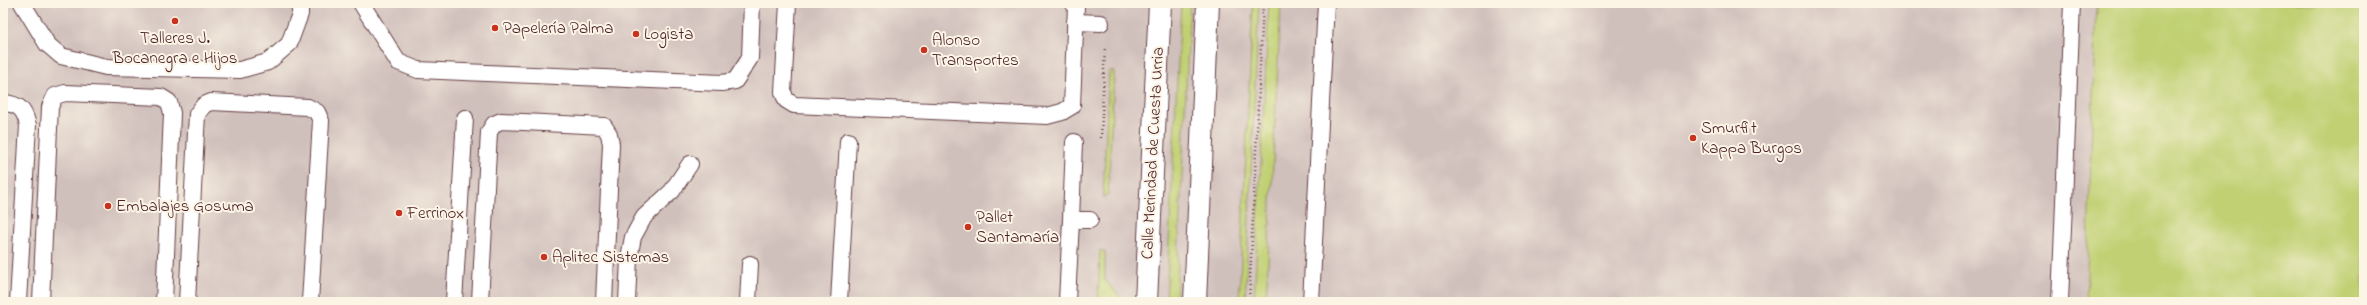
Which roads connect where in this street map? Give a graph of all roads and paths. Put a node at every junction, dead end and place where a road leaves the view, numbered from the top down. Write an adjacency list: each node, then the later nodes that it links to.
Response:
1 (22, 3): 2 (lane)
2 (300, 3)
3 (361, 3): 4 (lane)
4 (752, 3)
5 (788, 3): 12 (lane)
6 (1073, 3): 12 (lane)
7 (1160, 3): 34 (street, Calle Merindad de Cuesta Urria)
8 (1208, 3): 35 (street)
9 (1263, 3): 36 (path)
10 (1326, 3): 37 (lane)
11 (2072, 3): 38 (lane)
12 (1075, 22): 13 (lane)
13 (1101, 23)
14 (3, 103): 22 (lane)
15 (465, 118): 27 (lane)
16 (848, 141): 32 (lane)
17 (1074, 142): 19 (lane)
18 (690, 164): 30 (lane)
19 (1071, 220): 20 (lane); 33 (lane)
20 (1090, 220)
21 (750, 264): 31 (lane)
22 (18, 302)
23 (41, 302): 24 (lane)
24 (164, 302)
25 (187, 302): 26 (lane)
26 (310, 302)
27 (454, 302)
28 (480, 302): 29 (lane)
29 (604, 302)
30 (627, 302)
31 (748, 302)
32 (839, 302)
33 (1068, 302)
34 (1146, 302)
35 (1196, 302)
36 (1249, 302)
37 (1311, 302)
38 (2060, 302)

